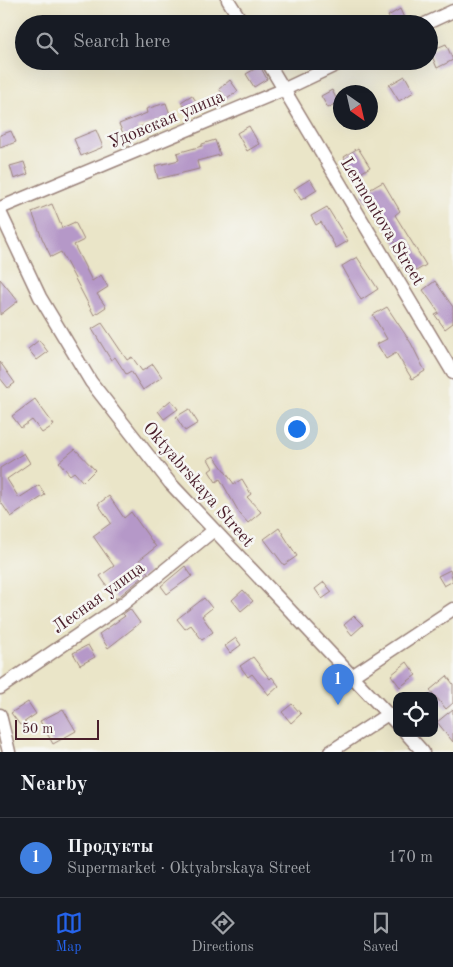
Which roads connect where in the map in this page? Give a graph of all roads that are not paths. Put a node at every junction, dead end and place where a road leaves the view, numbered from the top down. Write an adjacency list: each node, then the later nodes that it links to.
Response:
1 (228, 0): 3 (street)
2 (453, 11): 4 (street)
3 (237, 15)
4 (438, 18)
5 (272, 70): 7 (street, Lermontova Street)
6 (325, 70): 7 (street, Удовская улица)
7 (284, 89): 8 (street, Удовская улица); 10 (street, Lermontova Street)
8 (0, 208)
9 (0, 212): 11 (street, Oktyabrskaya Street)
10 (453, 373)
11 (214, 530): 13 (street, Oktyabrskaya Street); 14 (street, Лесная улица)
12 (453, 609): 13 (street)
13 (352, 676): 15 (street, Oktyabrskaya Street)
14 (0, 688)
15 (388, 714): 17 (street, Oktyabrskaya Street); 20 (street)
16 (0, 715): 19 (street)
17 (393, 720)
18 (410, 737): 21 (street)
19 (9, 752)
20 (330, 752)
21 (423, 752)

